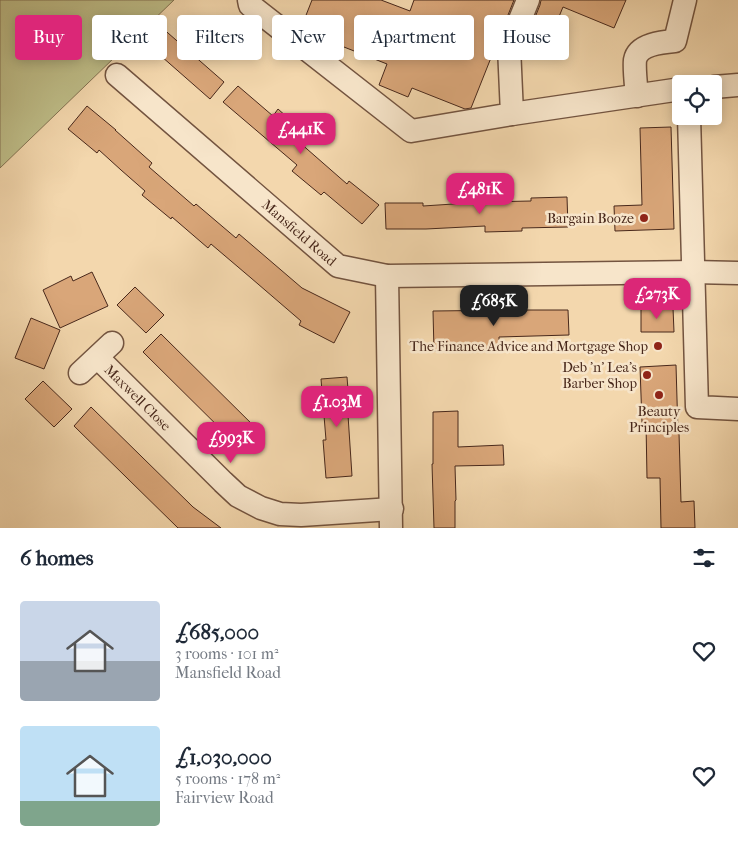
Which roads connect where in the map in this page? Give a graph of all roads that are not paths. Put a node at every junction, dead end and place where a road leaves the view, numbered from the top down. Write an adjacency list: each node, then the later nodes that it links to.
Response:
1 (249, 0): 9 (street)
2 (528, 0): 9 (street)
3 (686, 0): 8 (street)
4 (117, 75): 13 (street, Mansfield Road)
5 (738, 85): 6 (street)
6 (722, 86)
7 (672, 90): 8 (street)
8 (637, 96): 9 (street)
9 (512, 114)
10 (689, 125): 11 (street)
11 (693, 272): 12 (street, Mansfield Road); 13 (street, Mansfield Road); 15 (street)
12 (738, 273)
13 (387, 276): 16 (street)
14 (80, 373): 16 (street, Maxwell Close)
15 (738, 409)
16 (392, 519)

